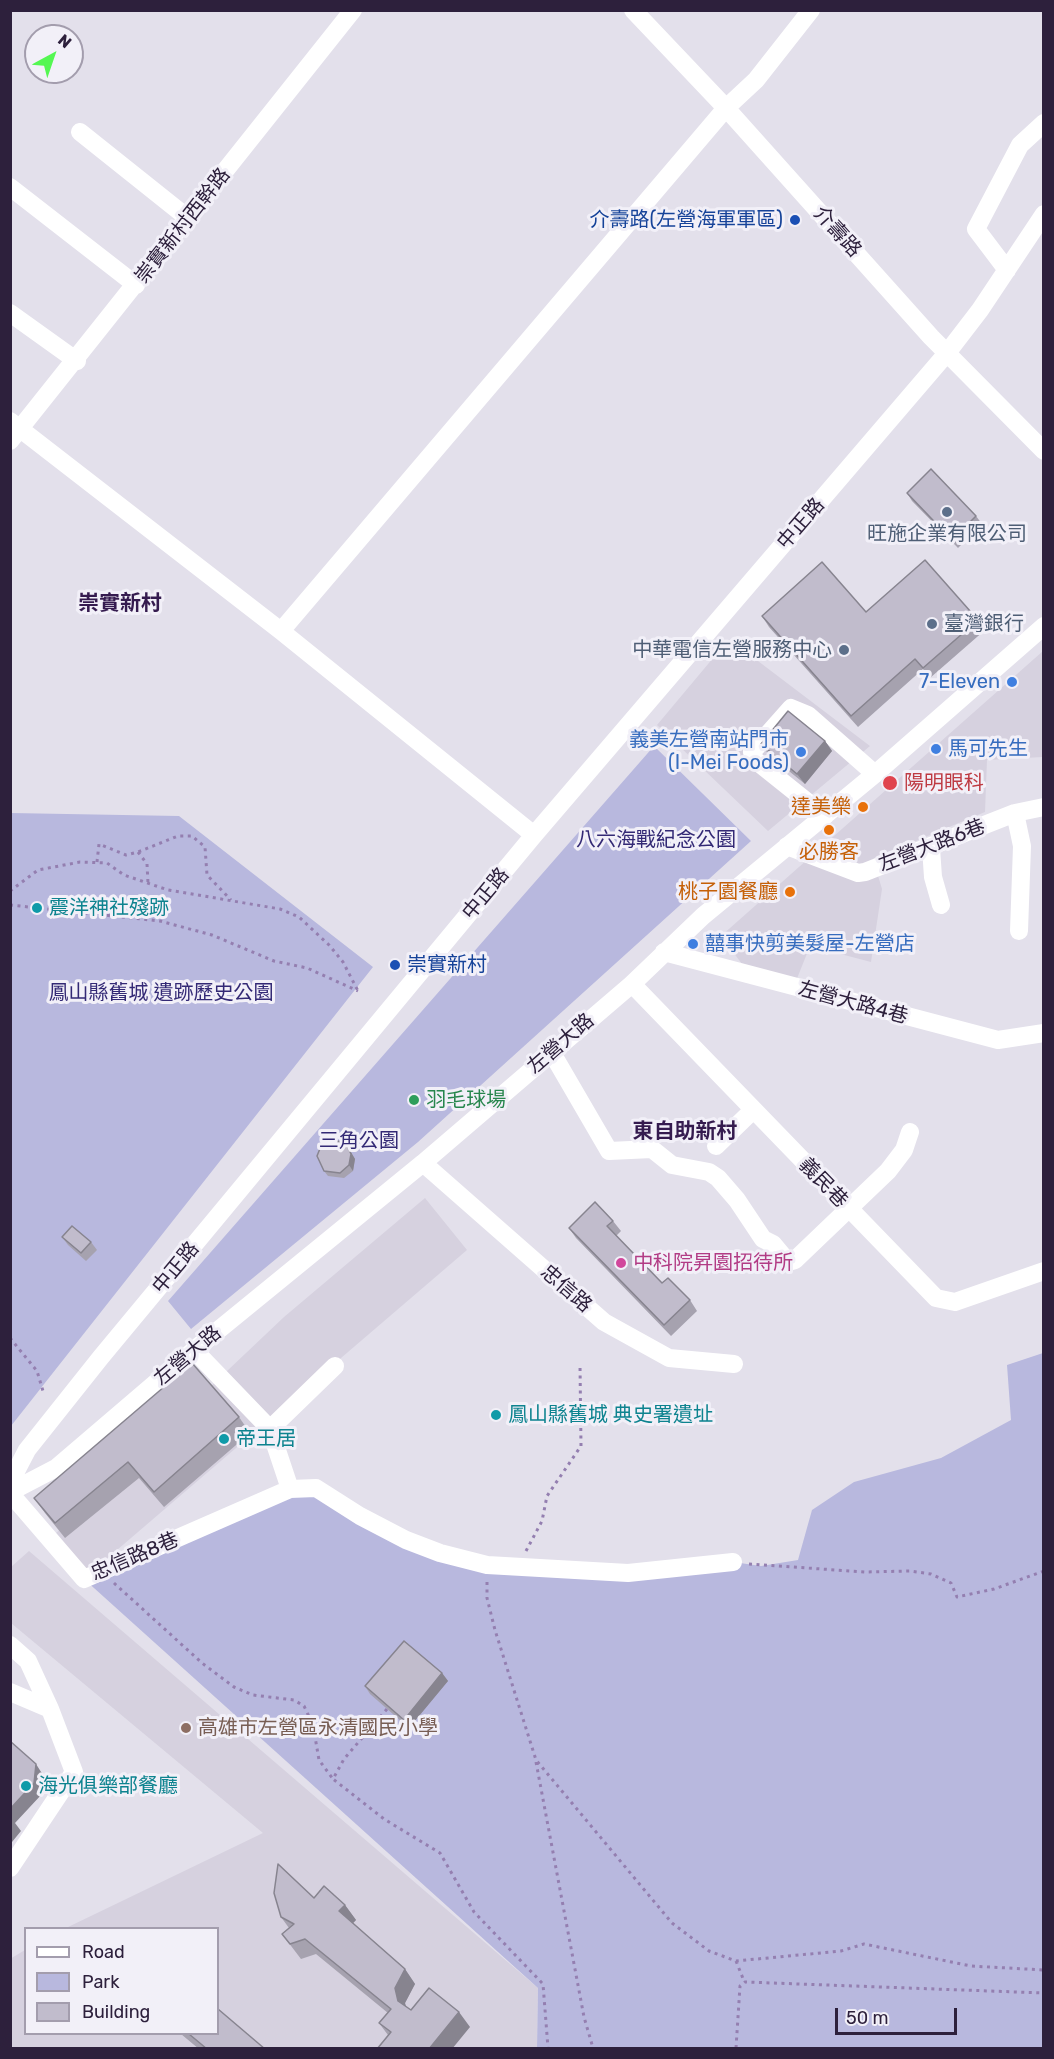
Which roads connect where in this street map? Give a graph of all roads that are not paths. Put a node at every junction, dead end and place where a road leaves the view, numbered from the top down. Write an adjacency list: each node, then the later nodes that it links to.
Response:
1 (353, 10): 9 (street, 崇實新村西幹路)
2 (633, 10): 4 (street, 介壽路)
3 (811, 10): 4 (street)
4 (726, 108): 13 (street, 介壽路); 18 (street)
5 (1044, 123): 10 (street)
6 (80, 132): 9 (street)
7 (10, 187): 11 (street)
8 (1044, 214): 10 (street, 中正路)
9 (189, 219): 11 (street, 崇實新村西幹路)
10 (1007, 270): 13 (street, 中正路)
11 (136, 285): 14 (street, 崇實新村西幹路)
12 (10, 313): 14 (street)
13 (947, 353): 16 (street, 介壽路); 23 (street, 中正路)
14 (76, 360): 15 (street, 崇實新村西幹路)
15 (14, 430): 18 (street)
16 (1044, 451)
17 (1044, 626): 19 (street, 左營大路)
18 (281, 631): 23 (street)
19 (875, 774): 22 (street, 左營大路); 22 (street)
20 (1044, 807): 21 (street, 左營大路6巷)
21 (1015, 813): 25 (street, 左營大路6巷); 27 (street)
22 (825, 816): 24 (street, 左營大路)
23 (534, 835): 43 (street, 中正路)
24 (787, 846): 25 (street, 左營大路6巷); 28 (street, 左營大路)
25 (931, 848): 26 (street)
26 (941, 905)
27 (1019, 931)
28 (664, 952): 29 (street, 左營大路); 30 (street, 左營大路4巷)
29 (632, 984): 31 (street, 左營大路); 32 (street, 義民巷)
30 (1044, 1033)
31 (552, 1053): 35 (street, 左營大路); 36 (street)
32 (752, 1111): 34 (street); 36 (street, 義民巷)
33 (910, 1132): 36 (street)
34 (716, 1146)
35 (423, 1162): 38 (street, 左營大路); 39 (street, 忠信路)
36 (848, 1209): 37 (street, 義民巷)
37 (1044, 1271)
38 (194, 1350): 41 (street); 43 (street, 左營大路)
39 (734, 1364)
40 (335, 1366): 41 (street)
41 (270, 1429): 42 (street)
42 (290, 1489): 43 (street, 忠信路8巷); 44 (street, 忠信路8巷)
43 (10, 1491)
44 (733, 1562)
45 (10, 1645): 47 (street)
46 (10, 1692): 47 (street)
47 (50, 1709): 48 (street)
48 (10, 1868)

